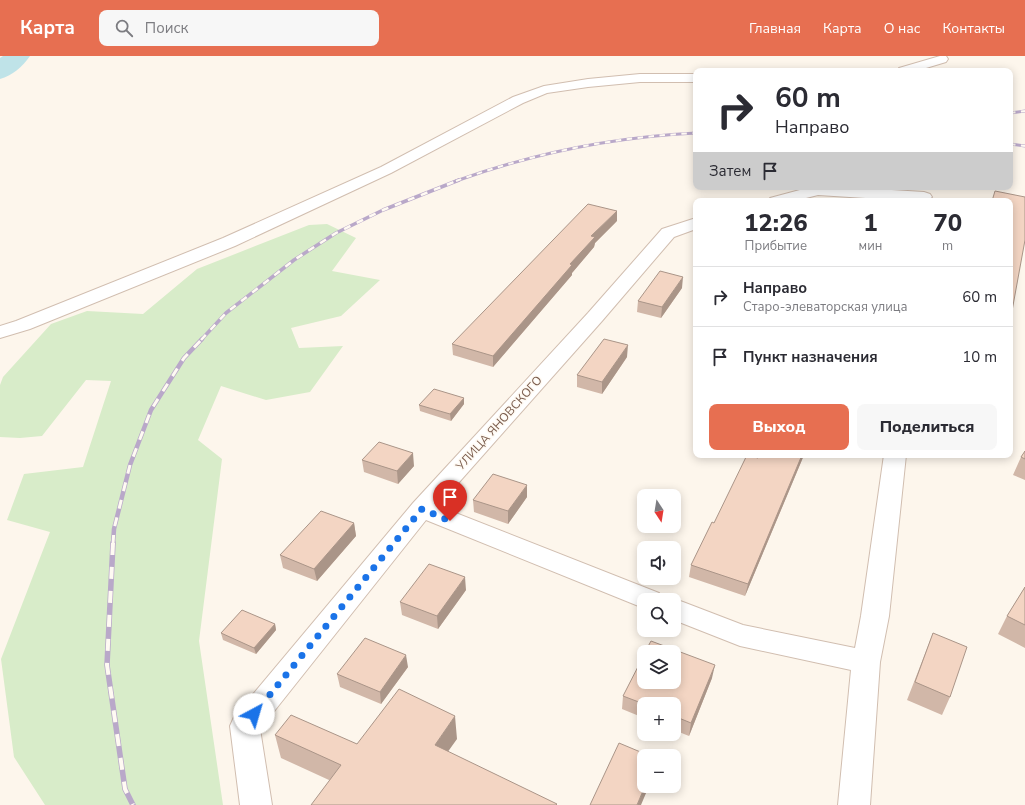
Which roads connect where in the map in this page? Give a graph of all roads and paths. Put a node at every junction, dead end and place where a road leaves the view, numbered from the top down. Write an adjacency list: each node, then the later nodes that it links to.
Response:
1 (943, 58): 2 (street); 3 (street)
2 (912, 68)
3 (938, 68)
4 (693, 78): 10 (street)
5 (818, 190): 7 (street)
6 (818, 190): 8 (street)
7 (924, 195)
8 (787, 198)
9 (693, 224): 12 (street, УЛИЦА ЯНОВСКОГО)
10 (0, 332)
11 (895, 458): 15 (street)
12 (422, 509): 13 (street); 16 (street, УЛИЦА ЯНОВСКОГО)
13 (637, 595)
14 (681, 613): 15 (street)
15 (866, 662): 17 (street)
16 (256, 805)
17 (854, 805)

